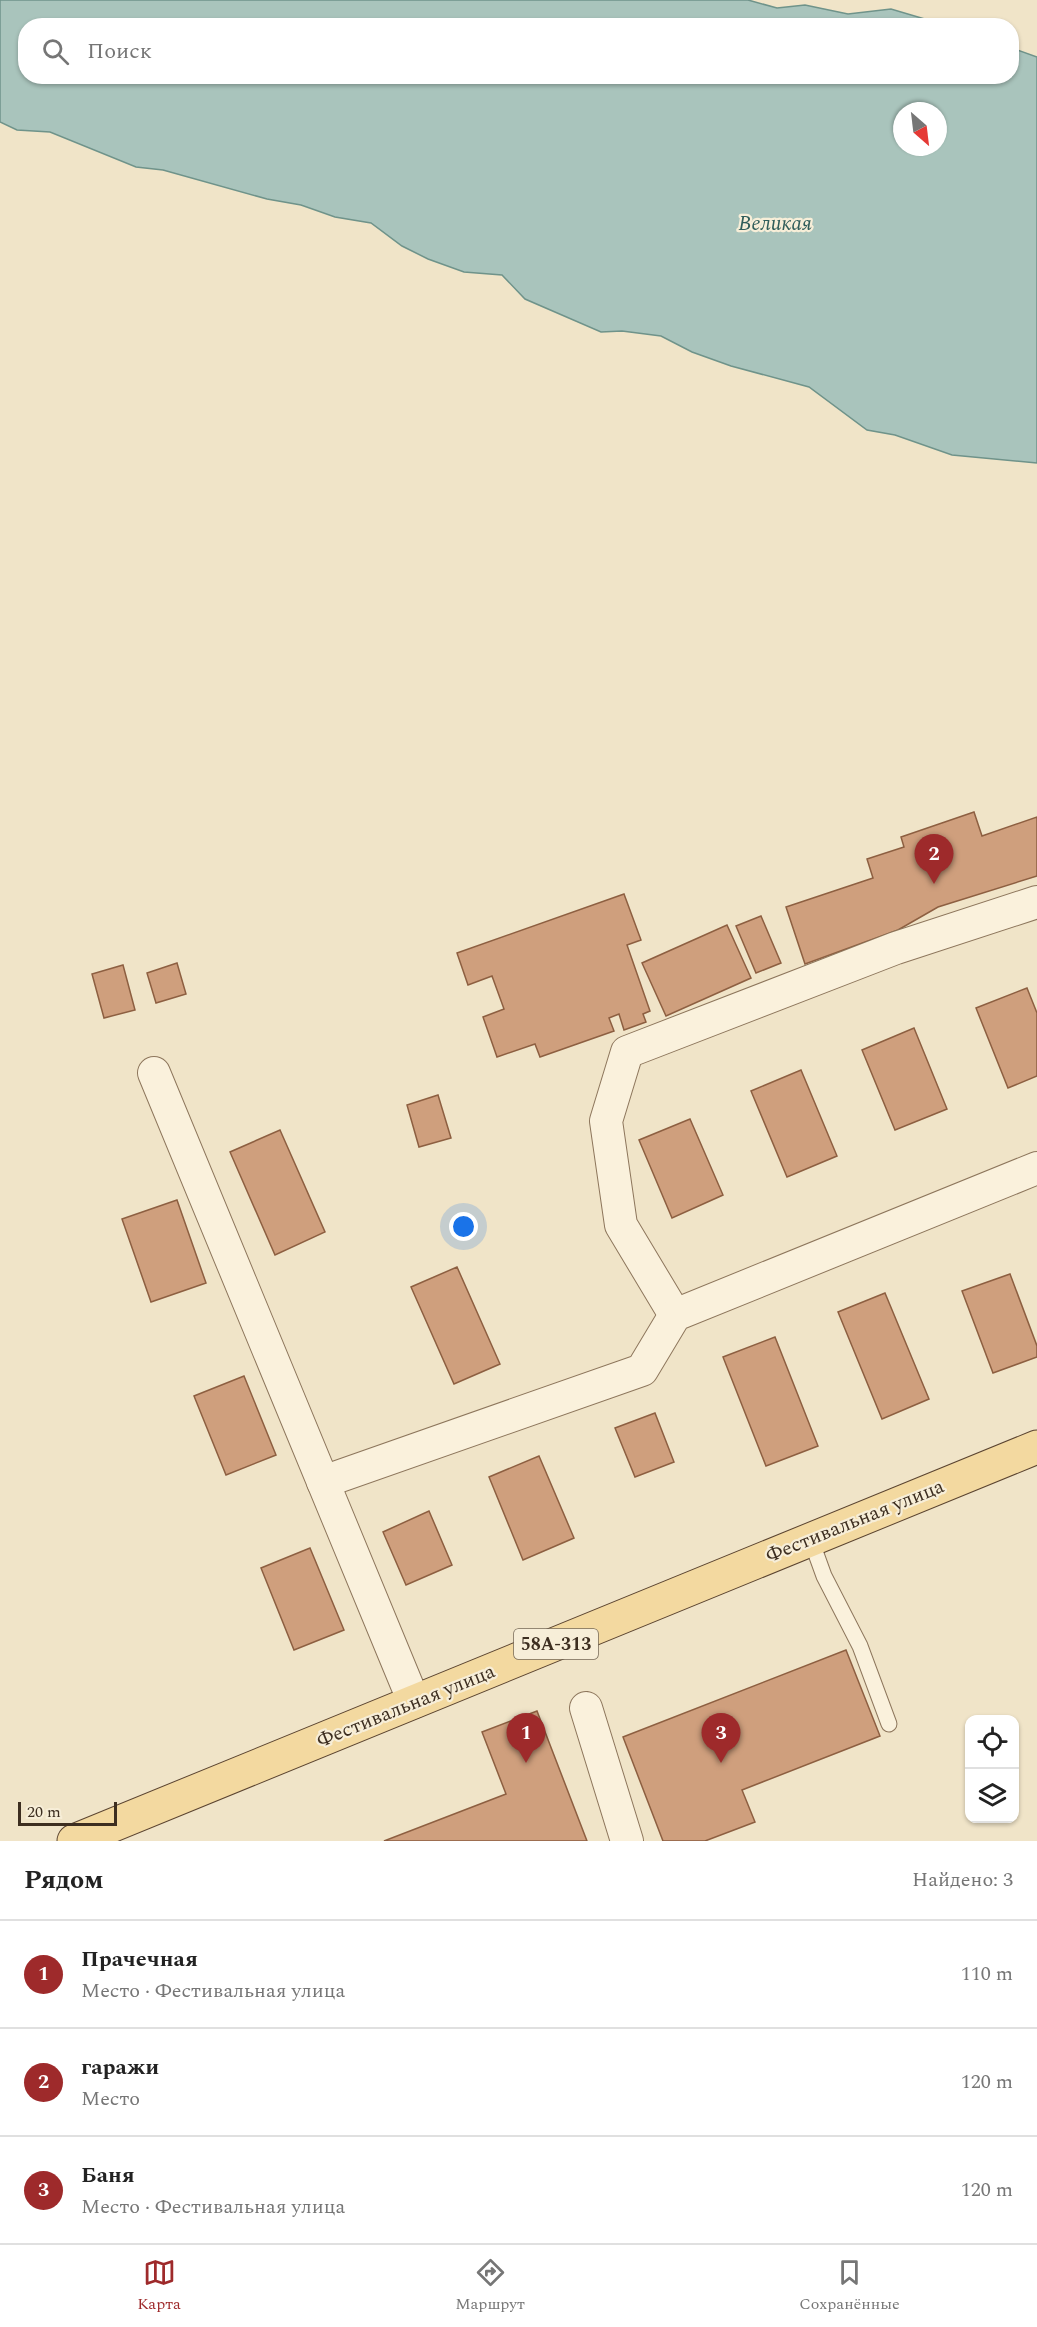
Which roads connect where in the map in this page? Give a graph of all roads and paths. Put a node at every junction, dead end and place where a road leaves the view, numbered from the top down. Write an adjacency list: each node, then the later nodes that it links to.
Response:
1 (1037, 902): 4 (street)
2 (154, 1073): 6 (street)
3 (1037, 1167): 4 (street)
4 (675, 1315): 6 (street)
5 (1037, 1447): 7 (main road, Фестивальная улица / 58А-313)
6 (323, 1482): 8 (street)
7 (811, 1539): 8 (main road, Фестивальная улица / 58А-313); 10 (lane)
8 (414, 1702): 11 (main road, Фестивальная улица / 58А-313)
9 (586, 1708): 12 (street)
10 (889, 1724)
11 (74, 1841)
12 (627, 1841)

